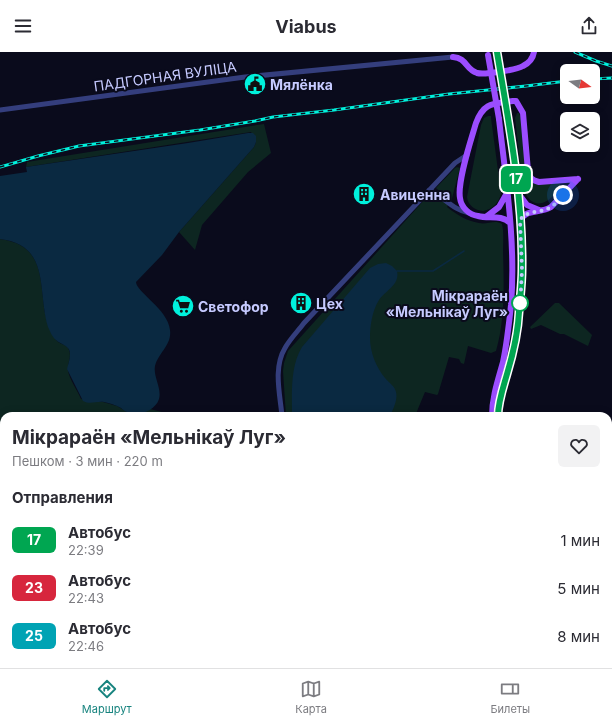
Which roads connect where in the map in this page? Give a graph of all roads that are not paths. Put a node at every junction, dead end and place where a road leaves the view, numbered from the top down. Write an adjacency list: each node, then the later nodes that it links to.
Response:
1 (534, 52): 4 (main road)
2 (497, 53): 8 (main road, bridge)
3 (488, 54): 9 (main road, bridge)
4 (458, 55): 5 (street, ПАДГОРНАЯ ВУЛІЦА)
5 (0, 110)
6 (467, 155): 7 (street); 10 (main road); 11 (main road)
7 (429, 190): 11 (street); 16 (street)
8 (517, 190): 10 (main road); 13 (main road)
9 (508, 191): 12 (main road); 14 (main road)
10 (539, 210): 13 (main road)
11 (470, 213): 12 (main road)
12 (485, 217): 14 (main road)
13 (520, 220): 19 (main road)
14 (510, 223): 15 (main road)
15 (493, 399): 17 (main road); 18 (main road)
16 (282, 412)
17 (488, 412)
18 (492, 412)
19 (498, 412)

